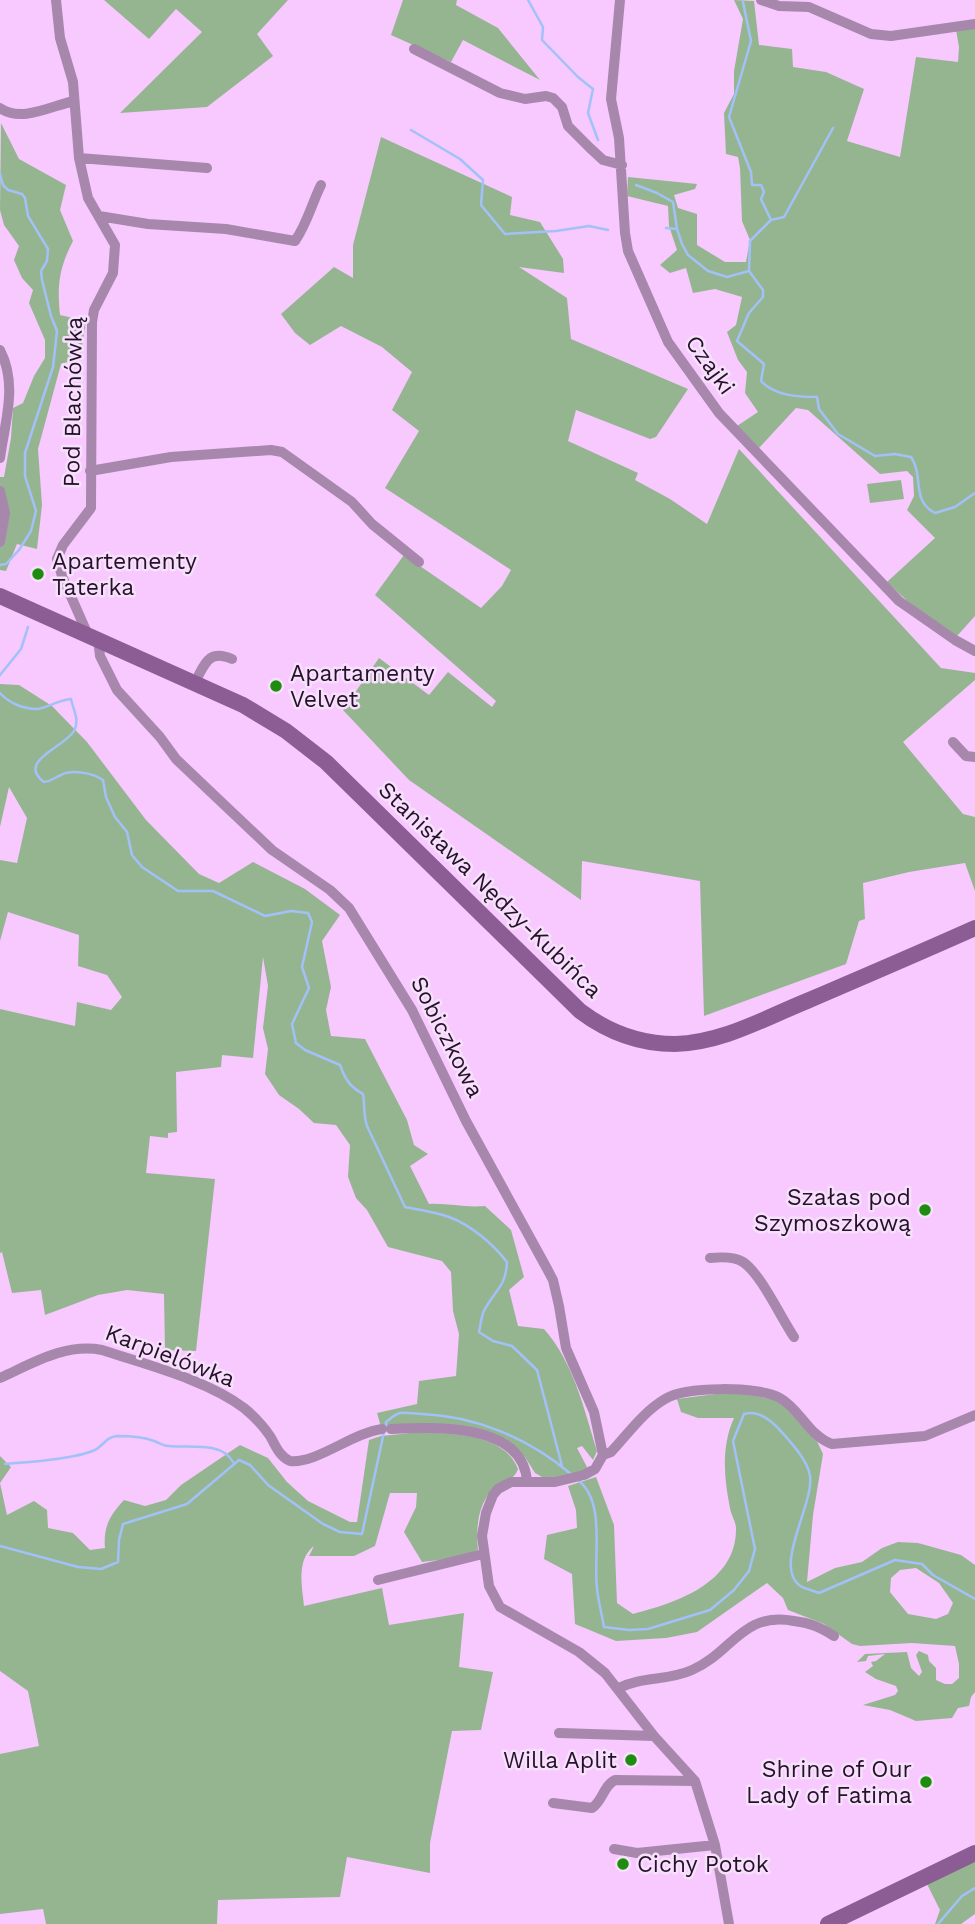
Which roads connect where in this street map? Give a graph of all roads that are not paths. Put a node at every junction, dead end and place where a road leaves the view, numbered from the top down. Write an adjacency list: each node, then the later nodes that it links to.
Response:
1 (56, 0): 6 (street, Pod Blachówką)
2 (621, 0): 9 (street, Czajki)
3 (761, 0): 4 (street)
4 (975, 24)
5 (414, 49): 9 (street)
6 (74, 101): 7 (street); 8 (street, Pod Blachówką)
7 (0, 108)
8 (79, 158): 10 (street); 12 (street, Pod Blachówką)
9 (622, 165): 21 (street, Czajki)
10 (207, 168)
11 (321, 185): 12 (street)
12 (99, 216): 15 (street, Pod Blachówką)
13 (0, 350): 14 (street)
14 (0, 458)
15 (90, 471): 18 (street); 20 (street, Pod Blachówką)
16 (0, 491): 17 (street)
17 (0, 542)
18 (419, 562)
19 (0, 596): 20 (street, Stanisława Nędzy-Kubińca)
20 (93, 637): 23 (street, Stanisława Nędzy-Kubińca); 31 (street, Sobiczkowa)
21 (975, 651)
22 (232, 659): 23 (street)
23 (195, 682): 26 (street, Stanisława Nędzy-Kubińca)
24 (953, 742): 25 (street)
25 (975, 757)
26 (975, 928)
27 (710, 1258): 28 (street)
28 (794, 1338)
29 (0, 1378): 32 (street, Karpielówka)
30 (975, 1415): 31 (street)
31 (603, 1455): 32 (street)
32 (527, 1482): 33 (street)
33 (483, 1555): 34 (street); 36 (street)
34 (378, 1580)
35 (834, 1636): 36 (street)
36 (619, 1688): 38 (street)
37 (559, 1733): 38 (street)
38 (654, 1736): 39 (street)
39 (695, 1780): 40 (street); 41 (street)
40 (552, 1803)
41 (715, 1845): 42 (street); 44 (street)
42 (614, 1849)
43 (975, 1853): 45 (street)
44 (729, 1924)
45 (828, 1924)

